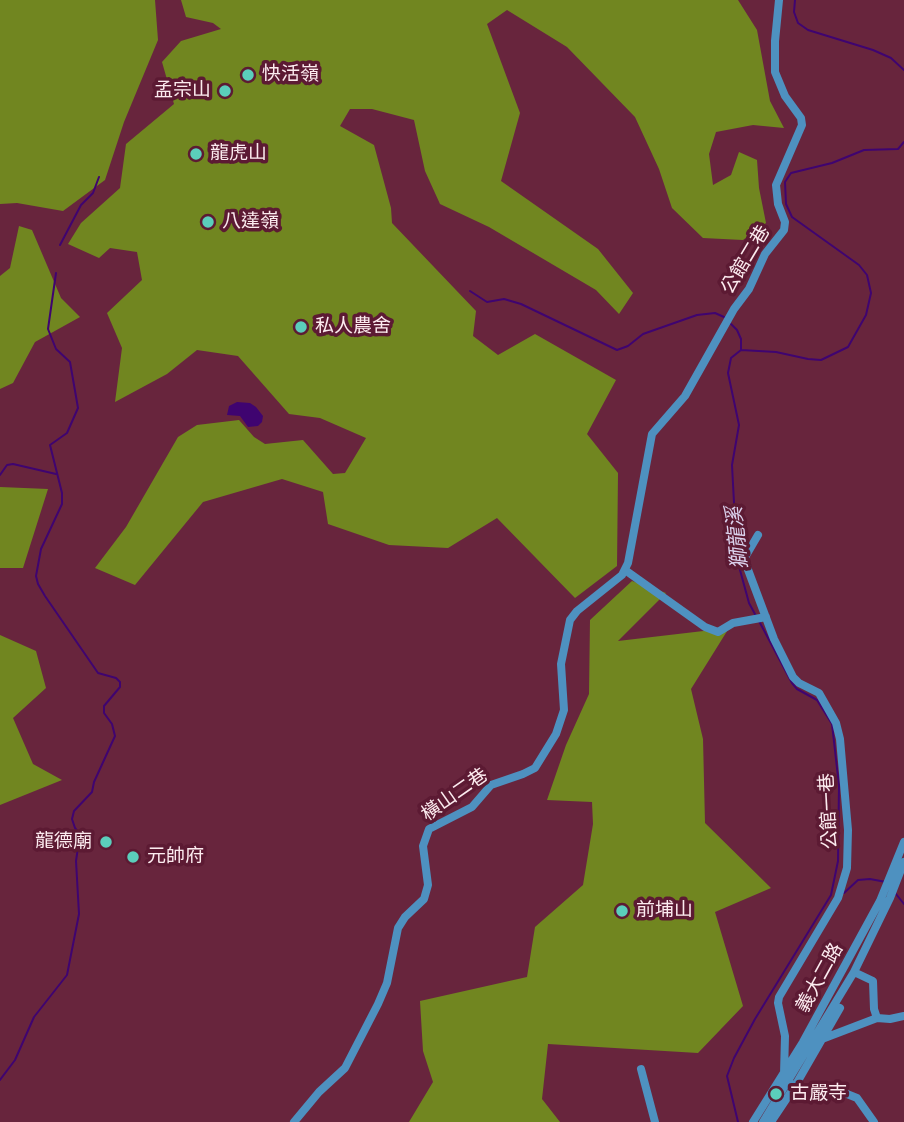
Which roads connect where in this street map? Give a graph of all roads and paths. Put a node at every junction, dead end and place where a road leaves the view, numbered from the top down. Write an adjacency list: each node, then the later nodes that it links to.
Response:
1 (779, 0): 3 (street, 公館二巷)
2 (758, 535): 4 (street, 公館一巷)
3 (625, 570): 4 (street); 15 (street, 橫山二巷)
4 (760, 618): 14 (street, 公館一巷)
5 (904, 842): 14 (street, 義大二路)
6 (904, 862): 8 (street, 義大二路)
7 (904, 877): 8 (street, 義大二路)
8 (857, 973): 10 (street); 11 (street, 義大二路); 12 (street, 義大二路)
9 (904, 1016): 10 (street)
10 (877, 1018): 11 (street)
11 (822, 1039): 12 (street); 14 (street, 義大二路)
12 (813, 1042): 14 (street, 義大二路)
13 (641, 1069): 16 (street)
14 (789, 1081): 17 (street, 義大二路); 18 (street, 義大二路); 19 (street, 義大二路); 20 (street)
15 (295, 1122)
16 (655, 1122)
17 (753, 1122)
18 (763, 1122)
19 (771, 1122)
20 (874, 1122)

